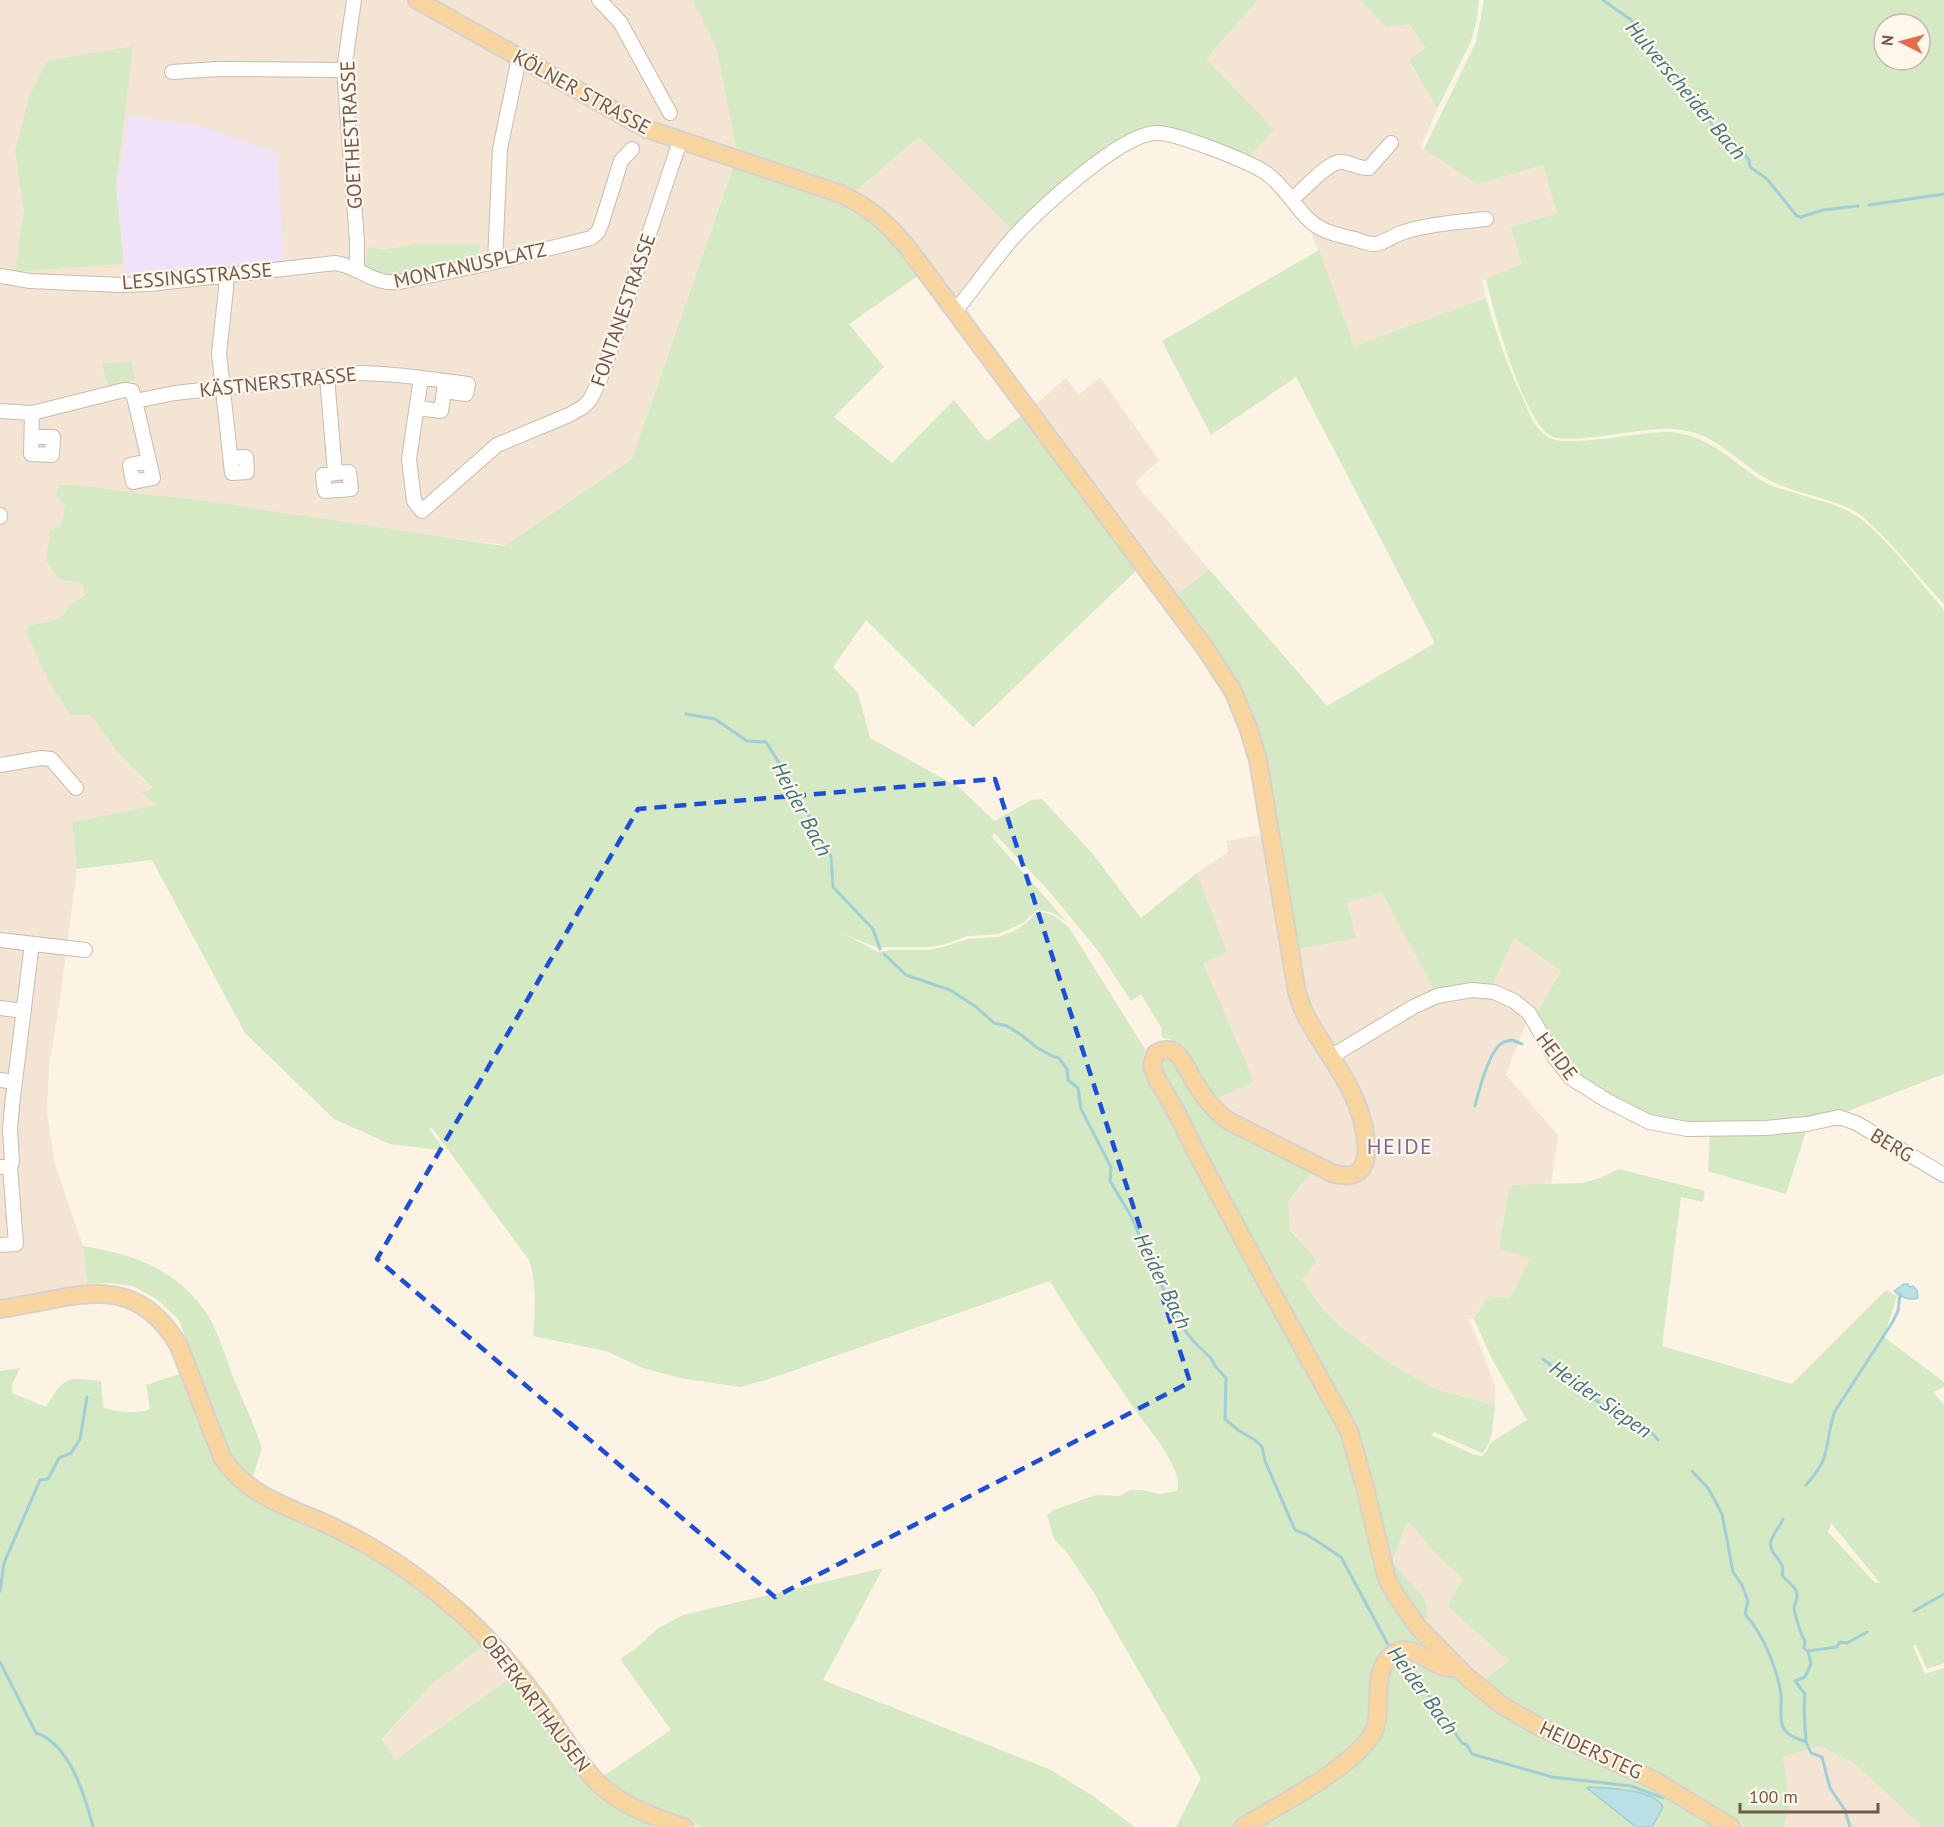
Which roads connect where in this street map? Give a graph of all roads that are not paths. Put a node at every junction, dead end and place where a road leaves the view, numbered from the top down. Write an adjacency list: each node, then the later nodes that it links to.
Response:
1 (354, 0): 5 (street, GOETHESTRASSE)
2 (417, 0): 4 (main road, KÖLNER STRASSE)
3 (599, 0): 7 (street)
4 (519, 58): 8 (main road, KÖLNER STRASSE); 13 (street)
5 (345, 70): 6 (street); 14 (street, GOETHESTRASSE)
6 (172, 72)
7 (670, 113)
8 (680, 141): 17 (main road, KÖLNER STRASSE); 22 (street, FONTANESTRASSE)
9 (1391, 143): 11 (street)
10 (632, 148): 13 (street, MONTANUSPLATZ)
11 (1292, 199): 12 (street); 17 (street)
12 (1486, 219)
13 (495, 262): 14 (street, MONTANUSPLATZ)
14 (357, 270): 15 (street, LESSINGSTRASSE)
15 (226, 274): 16 (street, LESSINGSTRASSE); 20 (street)
16 (0, 276)
17 (956, 310): 36 (main road, KÖLNER STRASSE)
18 (327, 376): 19 (street, KÄSTNERSTRASSE); 20 (street, KÄSTNERSTRASSE); 28 (street)
19 (421, 378): 22 (street); 22 (street, KÄSTNERSTRASSE)
20 (222, 387): 21 (street, KÄSTNERSTRASSE); 26 (street)
21 (135, 401): 24 (street); 27 (street)
22 (417, 408)
23 (0, 411): 24 (street)
24 (32, 413): 25 (street)
25 (32, 436)
26 (231, 458)
27 (149, 461)
28 (335, 473)
29 (0, 765): 30 (street)
30 (76, 788)
31 (0, 940): 32 (street)
32 (85, 950)
33 (31, 951): 35 (street)
34 (0, 1008): 35 (street)
35 (24, 1011): 38 (street)
36 (1332, 1056): 39 (street, HEIDE); 44 (main road, HEIDERSTEG)
37 (0, 1080): 38 (street)
38 (15, 1082): 40 (street)
39 (1839, 1117): 41 (street, BERG)
40 (5, 1167): 42 (street)
41 (1944, 1175)
42 (0, 1245)
43 (0, 1309): 45 (main road, OBERKARTHAUSEN)
44 (1456, 1667): 47 (main road); 48 (main road, HEIDERSTEG)
45 (653, 1822): 46 (main road, OBERKARTHAUSEN)
46 (684, 1827)
47 (1243, 1827)
48 (1731, 1827)

